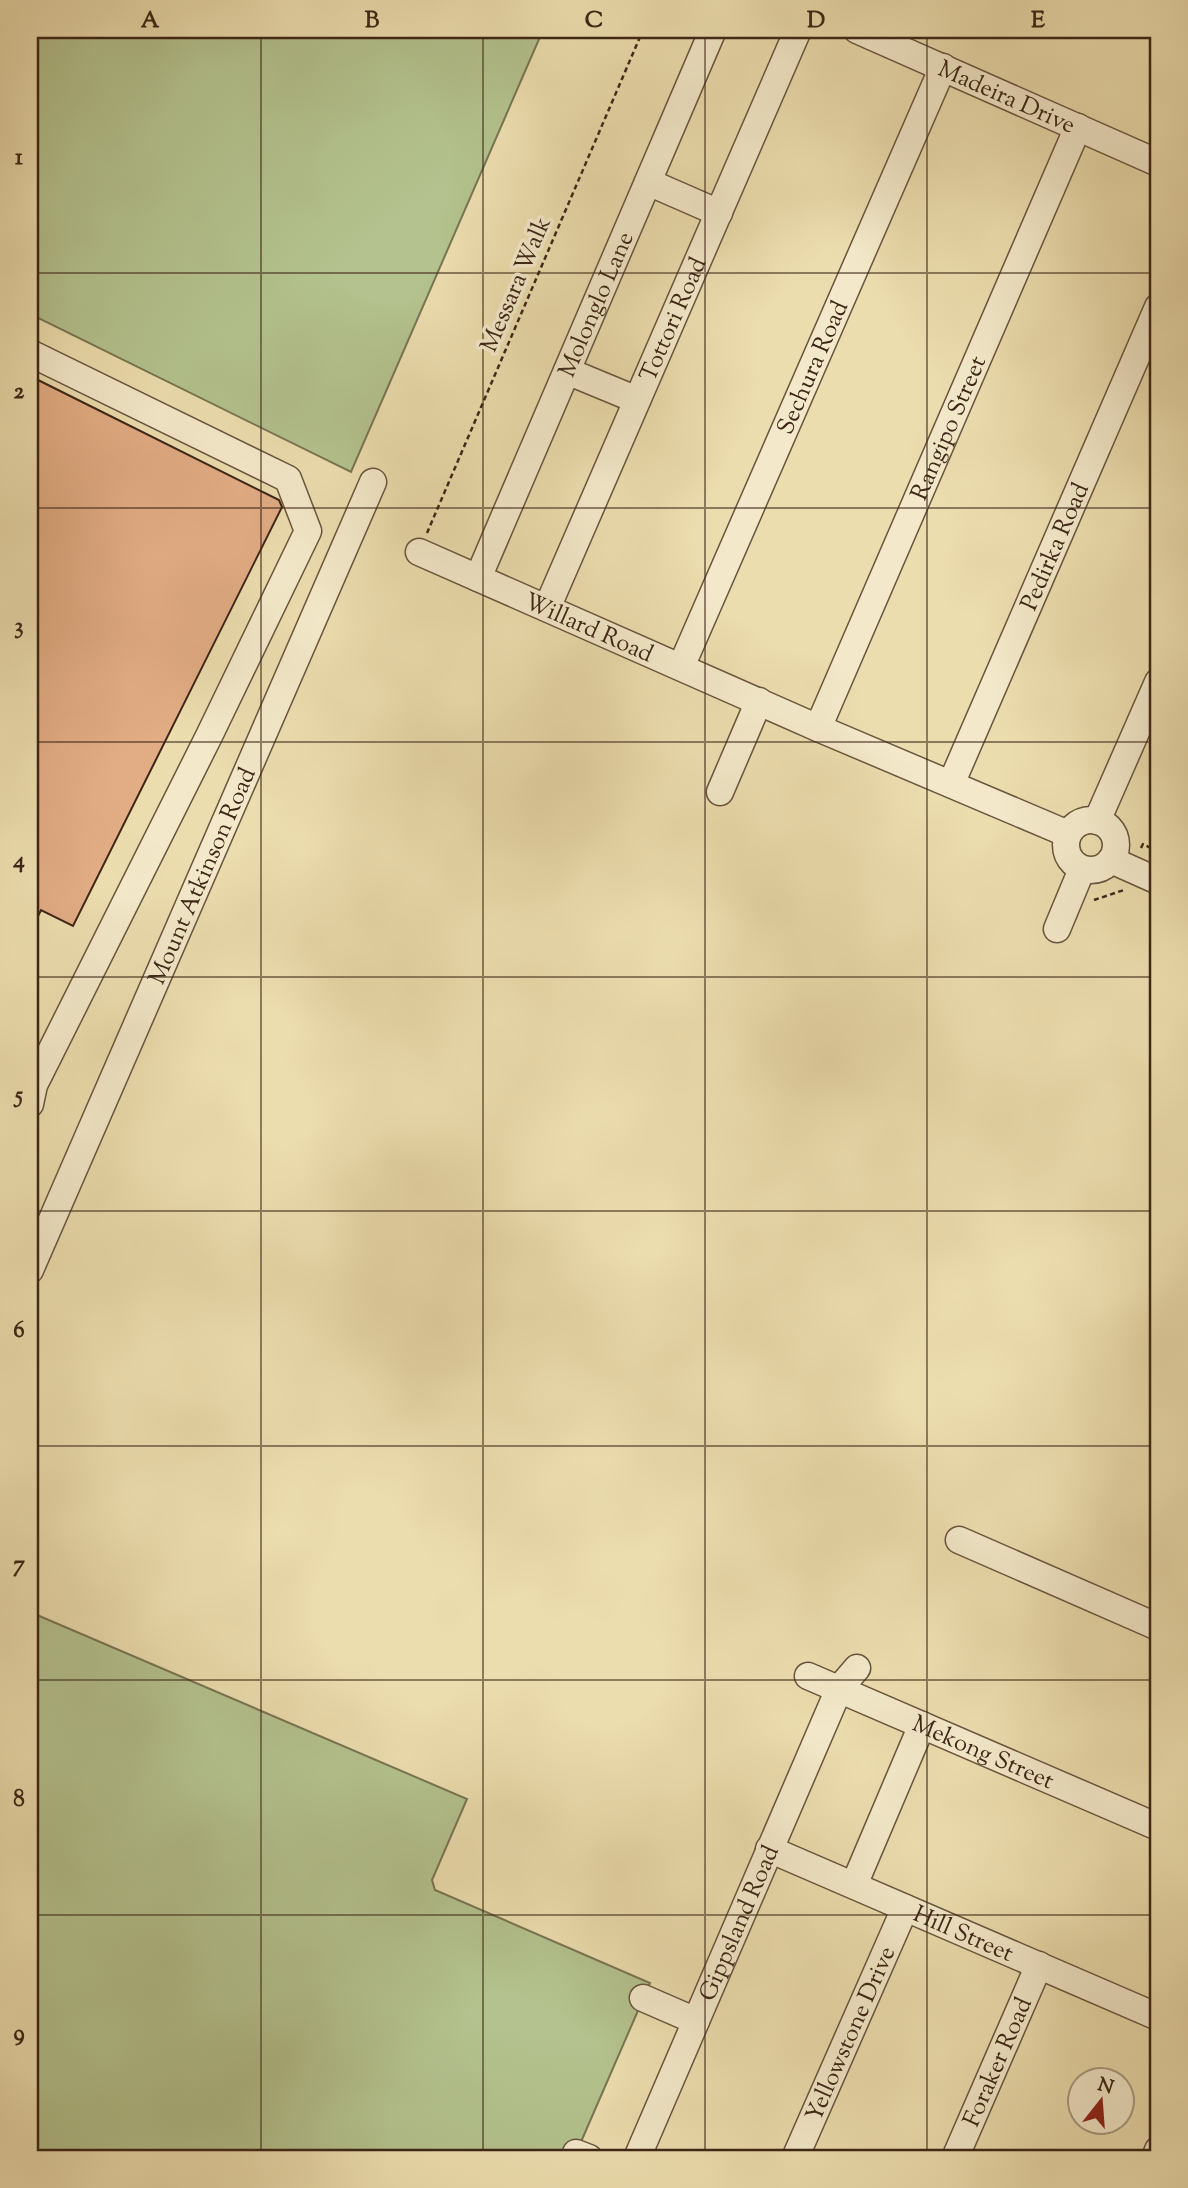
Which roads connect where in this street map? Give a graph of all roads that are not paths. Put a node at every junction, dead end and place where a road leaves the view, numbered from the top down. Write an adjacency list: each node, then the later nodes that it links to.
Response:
1 (713, 30): 7 (street, Molonglo Lane)
2 (798, 30): 8 (street, Tottori Road)
3 (858, 30): 4 (street, Madeira Drive)
4 (943, 67): 5 (street, Madeira Drive); 17 (street, Sechura Road)
5 (1078, 127): 6 (street, Madeira Drive); 20 (street, Rangipo Street)
6 (1158, 163)
7 (648, 181): 8 (street); 11 (street, Molonglo Lane)
8 (719, 213): 12 (street, Tottori Road)
9 (1158, 307): 21 (street, Pedirka Road)
10 (30, 353): 29 (street)
11 (567, 371): 12 (street); 15 (street, Molonglo Lane)
12 (638, 400): 16 (street, Tottori Road)
13 (373, 482): 30 (street, Mount Atkinson Road)
14 (419, 552): 15 (street, Willard Road)
15 (478, 578): 16 (street, Willard Road)
16 (547, 608): 17 (street, Willard Road)
17 (681, 667): 19 (street, Willard Road)
18 (1158, 682): 23 (street)
19 (759, 701): 20 (street, Willard Road); 22 (street)
20 (818, 728): 21 (street, Willard Road)
21 (951, 784): 24 (street, Willard Road)
22 (720, 792)
23 (1097, 821): 24 (street); 25 (street)
24 (1068, 834): 26 (street)
25 (1111, 860): 26 (street); 27 (street)
26 (1082, 869): 28 (street)
27 (1158, 881)
28 (1057, 929)
29 (30, 1104)
30 (30, 1270)
31 (959, 1540): 32 (street)
32 (1158, 1627)
33 (857, 1668): 35 (street, Gippsland Road)
34 (808, 1676): 35 (street, Mekong Street)
35 (839, 1689): 36 (street, Mekong Street); 38 (street, Gippsland Road)
36 (922, 1725): 37 (street, Mekong Street); 39 (street)
37 (1158, 1827)
38 (769, 1849): 39 (street, Hill Street); 44 (street, Gippsland Road)
39 (853, 1885): 40 (street, Hill Street)
40 (905, 1908): 41 (street, Hill Street); 47 (street, Yellowstone Drive)
41 (1039, 1965): 43 (street, Hill Street); 48 (street, Foraker Road)
42 (643, 1998): 44 (street)
43 (1158, 2017)
44 (696, 2021): 46 (street, Gippsland Road)
45 (1158, 2150): 49 (street)
46 (636, 2158)
47 (795, 2158)
48 (955, 2158)
49 (1155, 2158)

